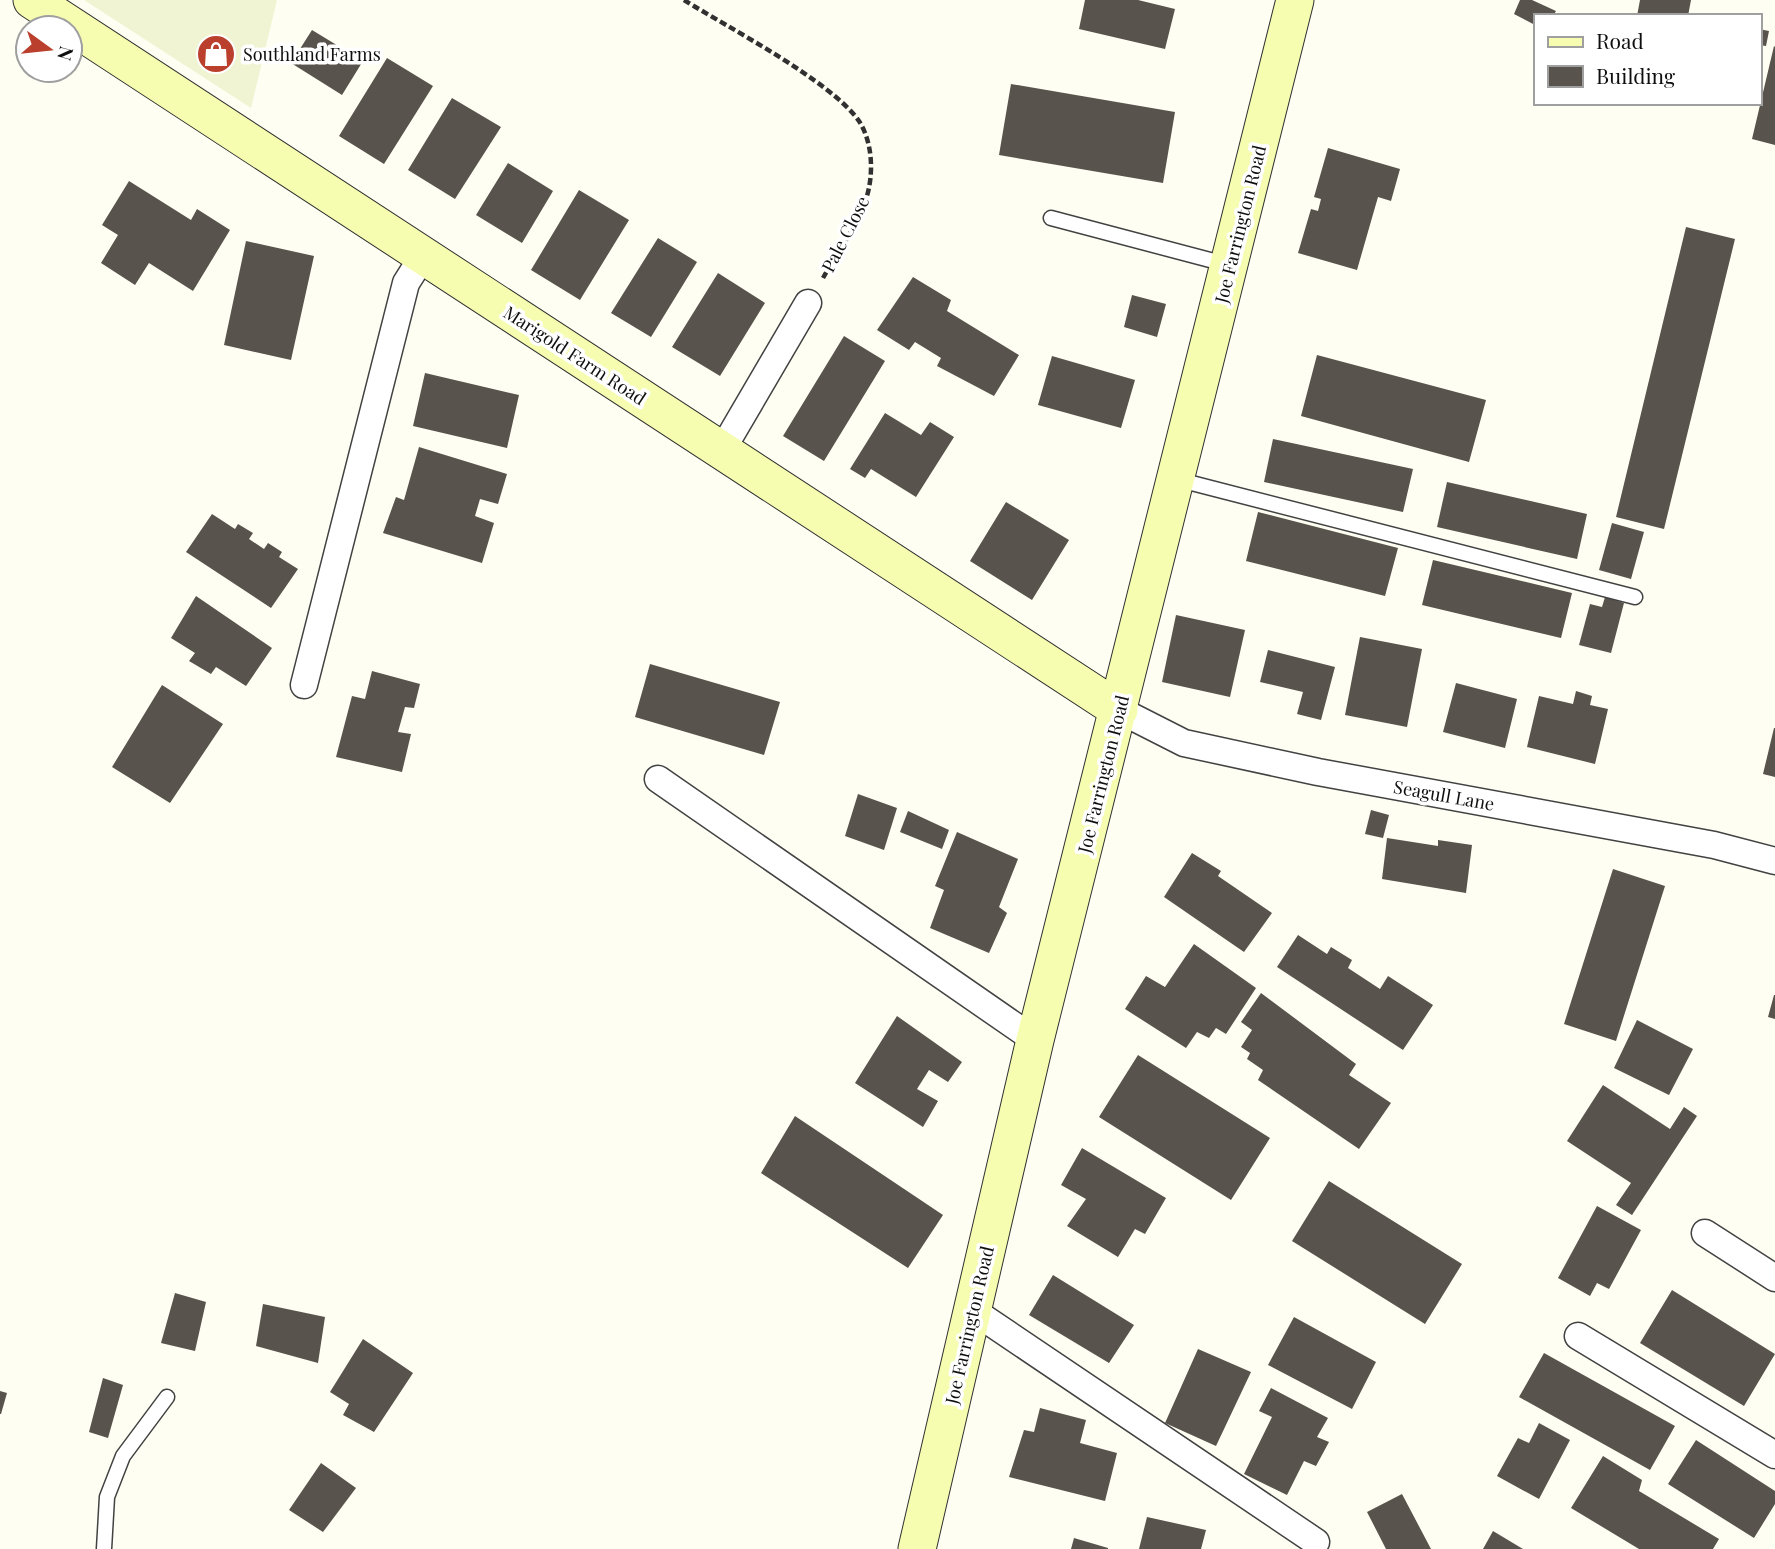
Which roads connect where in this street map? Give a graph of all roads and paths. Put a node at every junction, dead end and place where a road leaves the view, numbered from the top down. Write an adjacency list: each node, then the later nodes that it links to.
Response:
1 (32, 0): 5 (main road, Marigold Farm Road)
2 (684, 0): 7 (path, Pale Close)
3 (1295, 0): 6 (main road, Joe Farrington Road)
4 (1051, 218): 6 (lane)
5 (423, 256): 8 (main road, Marigold Farm Road); 11 (street)
6 (1230, 265): 9 (main road, Joe Farrington Road)
7 (808, 303): 8 (street)
8 (722, 450): 12 (main road, Marigold Farm Road)
9 (1176, 479): 10 (lane); 12 (main road, Joe Farrington Road)
10 (1635, 597)
11 (304, 685)
12 (1119, 710): 14 (street, Seagull Lane); 15 (main road, Joe Farrington Road)
13 (658, 779): 15 (street)
14 (1775, 860)
15 (1035, 1040): 18 (main road, Joe Farrington Road)
16 (1705, 1233): 17 (street)
17 (1775, 1278)
18 (972, 1310): 22 (street); 24 (main road, Joe Farrington Road)
19 (1578, 1336): 21 (street)
20 (167, 1397): 23 (lane)
21 (1775, 1455)
22 (1316, 1542)
23 (104, 1549)
24 (917, 1549)

